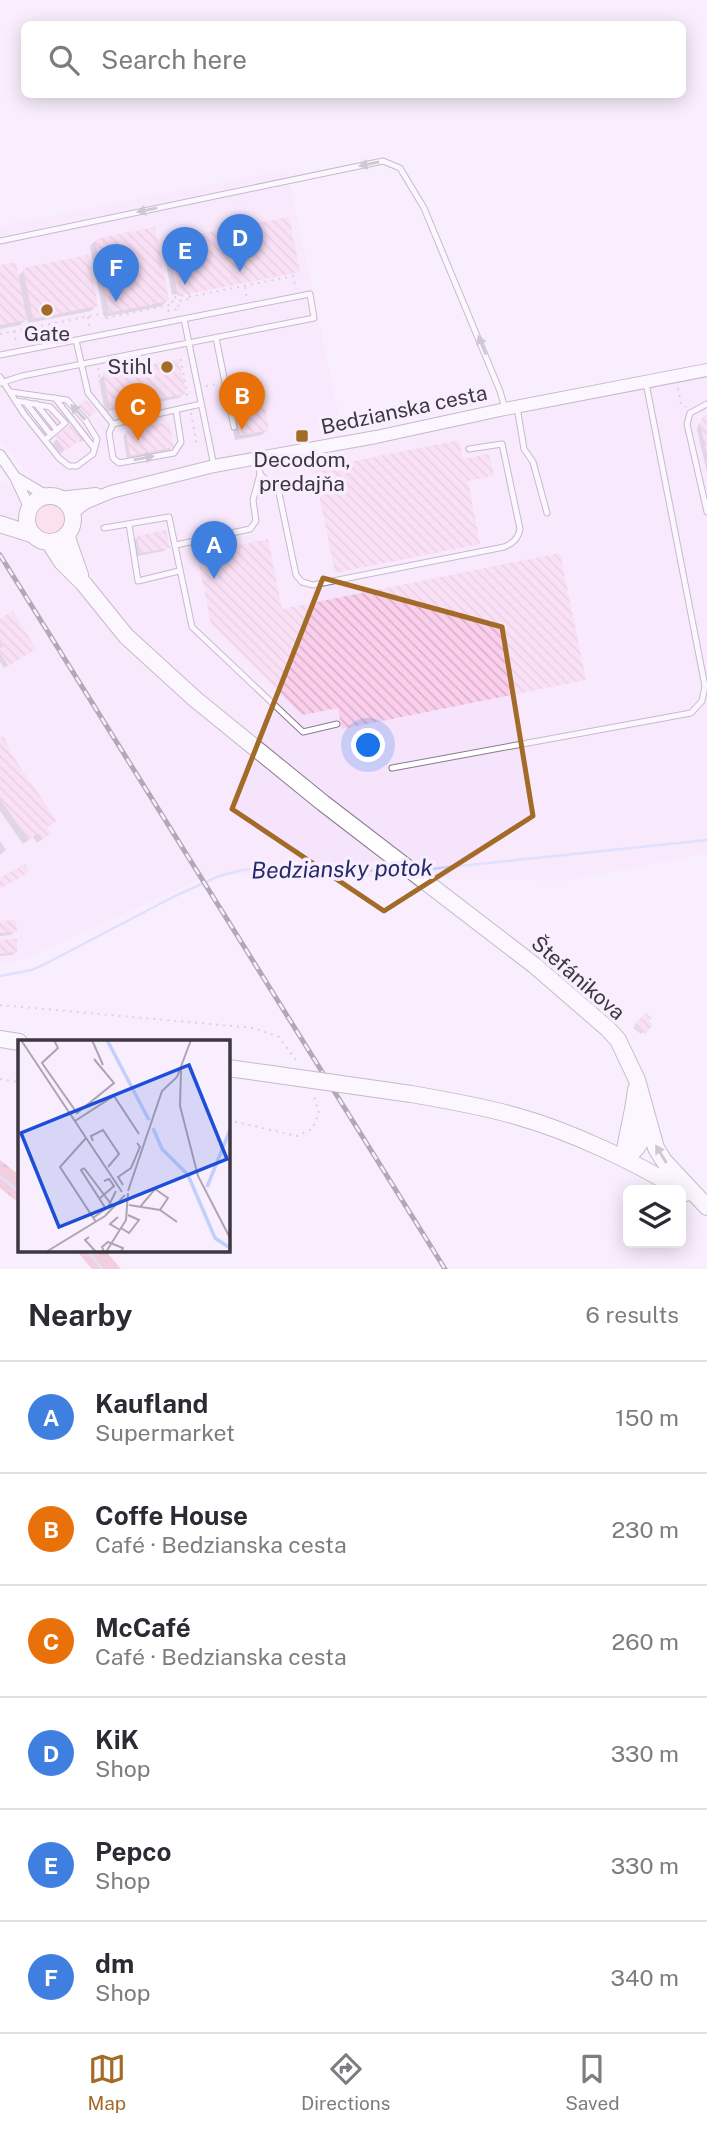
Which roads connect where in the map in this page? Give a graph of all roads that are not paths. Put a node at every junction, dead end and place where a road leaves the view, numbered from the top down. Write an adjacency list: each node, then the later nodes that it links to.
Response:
1 (0, 241): 17 (lane, one-way to 1)
2 (184, 319): 3 (lane); 4 (lane); 5 (lane)
3 (216, 338): 5 (lane); 20 (lane)
4 (76, 340): 6 (lane); 7 (lane)
5 (189, 344): 7 (lane); 15 (lane)
6 (0, 355)
7 (81, 365): 9 (lane); 19 (lane)
8 (707, 370): 10 (street, Bedzianska cesta)
9 (1, 381): 11 (lane)
10 (646, 383): 17 (street, Bedzianska cesta); 45 (lane)
11 (11, 392): 12 (lane); 13 (lane)
12 (55, 397): 23 (lane); 23 (lane, one-way to 12)
13 (17, 401): 14 (lane); 22 (lane)
14 (24, 402): 21 (lane); 21 (lane)
15 (201, 404): 18 (lane); 27 (lane)
16 (707, 404): 32 (lane)
17 (511, 408): 26 (street, Bedzianska cesta); 34 (lane)
18 (176, 410): 19 (lane); 19 (lane, one-way to 18)
19 (113, 424)
20 (234, 427)
21 (51, 435): 22 (lane)
22 (45, 440): 23 (lane)
23 (94, 448)
24 (469, 449): 28 (lane)
25 (0, 455): 29 (street)
26 (258, 458): 27 (street, Bedzianska cesta); 28 (lane)
27 (214, 467): 30 (street, Bedzianska cesta)
28 (260, 474): 41 (lane)
29 (15, 477): 31 (street); 35 (street)
30 (111, 492): 31 (street, Bedzianska cesta); 33 (street, Bedzianska cesta)
31 (54, 497): 33 (main road); 35 (main road)
32 (707, 512)
33 (72, 513): 39 (main road)
34 (547, 513)
35 (29, 514): 36 (main road); 40 (main road)
36 (4, 524): 40 (main road)
37 (129, 524): 38 (lane); 41 (lane); 42 (lane)
38 (104, 528)
39 (66, 536): 40 (main road); 43 (main road)
40 (42, 538): 43 (main road)
41 (176, 545): 42 (lane)
42 (179, 571): 44 (lane)
43 (84, 584): 49 (main road, Štefánikova)
44 (337, 724)
45 (392, 768)
46 (0, 1039): 47 (main road)
47 (18, 1042)
48 (229, 1068): 50 (main road, bridge)
49 (640, 1114): 50 (main road); 51 (main road); 52 (main road, one-way to 49)
50 (601, 1149): 51 (main road)
51 (624, 1159): 52 (main road)
52 (706, 1206)

